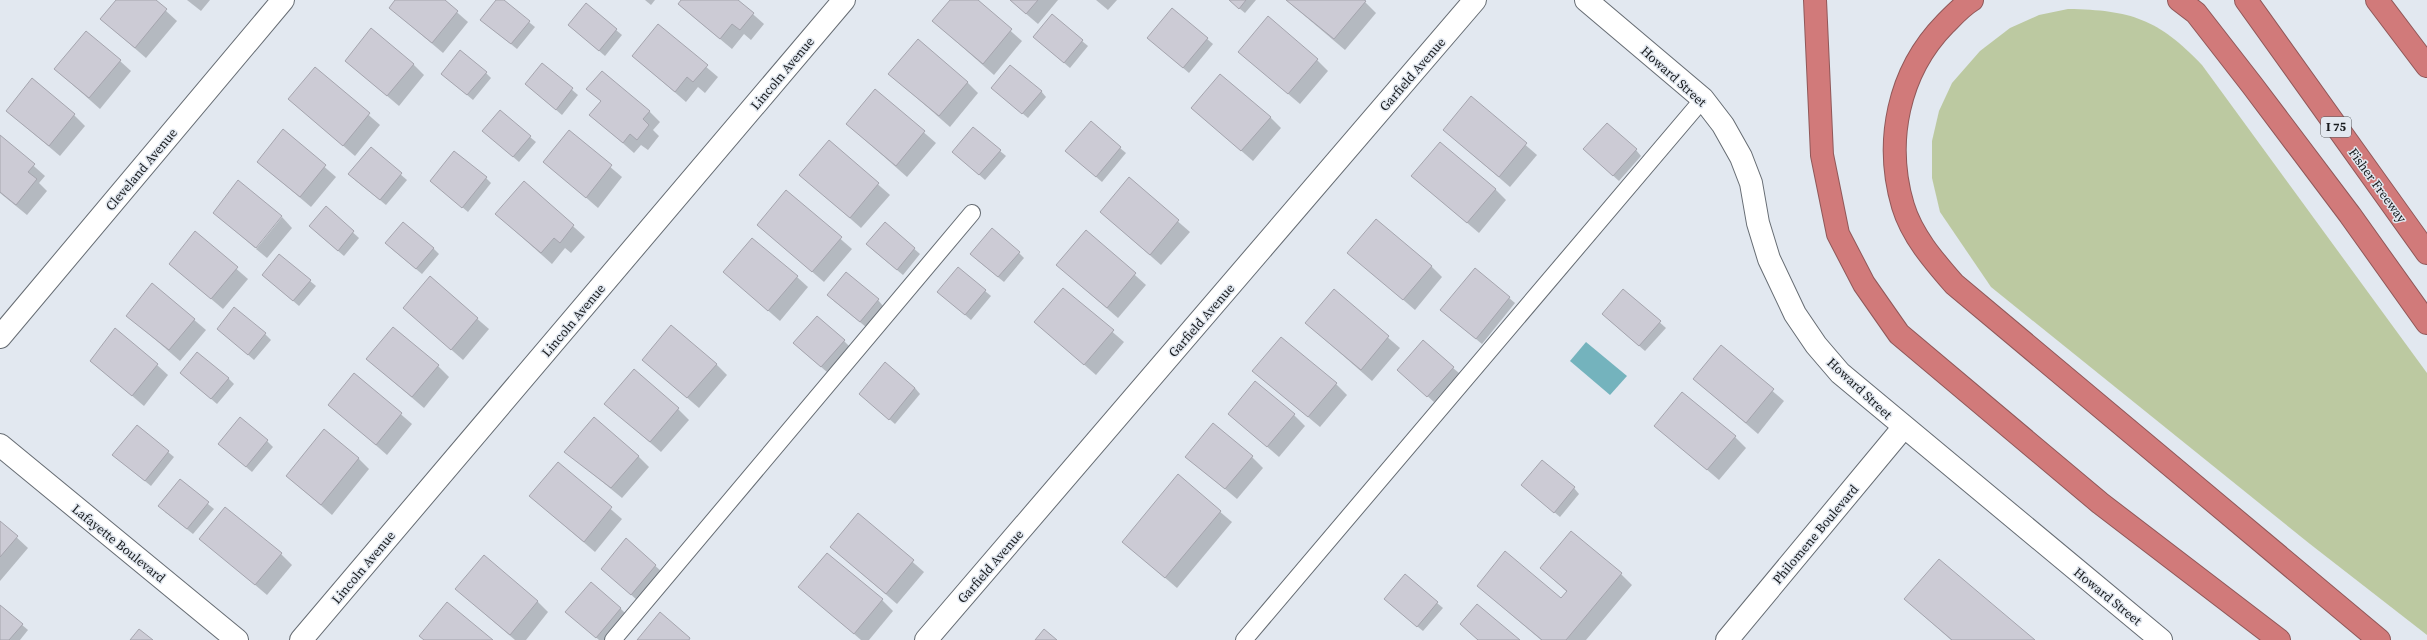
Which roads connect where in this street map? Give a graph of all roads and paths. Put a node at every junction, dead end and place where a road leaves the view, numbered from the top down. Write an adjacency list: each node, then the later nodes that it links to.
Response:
1 (283, 0): 15 (street, Cleveland Avenue)
2 (844, 0): 19 (street, Lincoln Avenue)
3 (1475, 0): 21 (street, Garfield Avenue)
4 (1586, 0): 11 (street, Howard Street)
5 (1815, 0): 25 (highway)
6 (1972, 0): 26 (highway)
7 (2179, 0): 14 (highway)
8 (2246, 0): 13 (highway, Fisher Freeway / I 75)
9 (2377, 0): 10 (highway)
10 (2427, 66)
11 (1703, 99): 16 (street, Howard Street); 22 (lane)
12 (972, 213): 20 (lane)
13 (2427, 253)
14 (2427, 323)
15 (0, 337)
16 (1903, 428): 23 (street, Philomene Boulevard); 24 (street, Howard Street)
17 (0, 445): 18 (street, Lafayette Boulevard)
18 (237, 640)
19 (301, 640)
20 (613, 640)
21 (926, 640)
22 (1244, 640)
23 (1727, 640)
24 (2161, 640)
25 (2279, 640)
26 (2379, 640)

